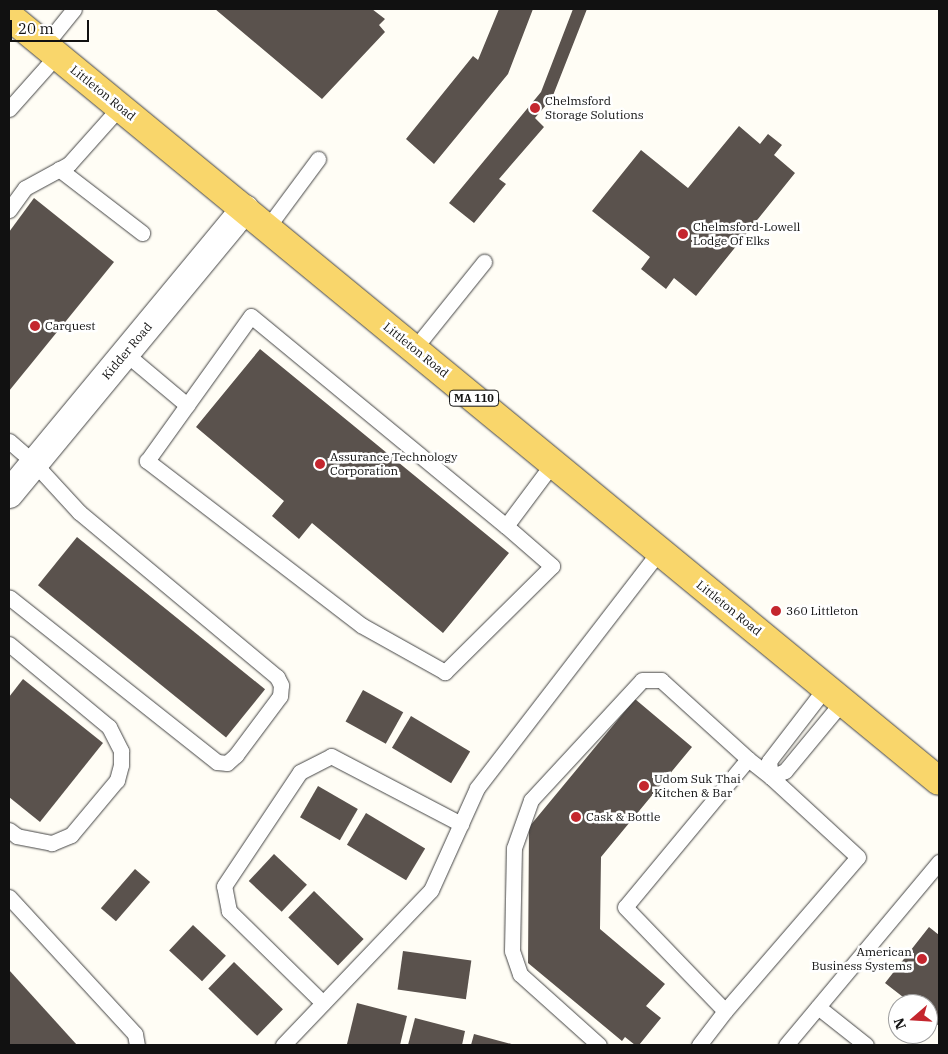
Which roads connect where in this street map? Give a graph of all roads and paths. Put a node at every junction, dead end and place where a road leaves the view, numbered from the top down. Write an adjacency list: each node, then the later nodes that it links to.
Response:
1 (74, 9): 3 (lane)
2 (9, 16): 3 (main road, Littleton Road / MA 110)
3 (51, 50): 4 (main road, Littleton Road / MA 110); 5 (lane)
4 (120, 107): 7 (lane); 8 (main road, Littleton Road / MA 110)
5 (9, 109)
6 (318, 159): 10 (lane)
7 (59, 169): 9 (lane); 11 (lane)
8 (245, 209): 10 (main road, Littleton Road / MA 110); 14 (street, Kidder Road)
9 (9, 210)
10 (267, 228): 13 (main road, Littleton Road / MA 110)
11 (142, 233)
12 (484, 262): 13 (lane)
13 (414, 349): 18 (main road, Littleton Road / MA 110)
14 (126, 353): 15 (lane); 17 (street, Kidder Road)
15 (187, 405): 20 (lane); 20 (lane)
16 (9, 442): 17 (lane)
17 (34, 463): 19 (street, Kidder Road); 22 (lane)
18 (553, 463): 20 (lane); 21 (main road, Littleton Road / MA 110)
19 (9, 494)
20 (506, 526)
21 (660, 550): 24 (main road, Littleton Road / MA 110); 28 (lane)
22 (9, 597)
23 (9, 644): 29 (lane)
24 (834, 694): 26 (lane); 26 (lane); 27 (main road, Littleton Road / MA 110)
25 (748, 759): 26 (lane); 34 (lane); 37 (lane)
26 (771, 778): 34 (lane)
27 (939, 781)
28 (461, 824): 32 (lane); 32 (lane)
29 (9, 830)
30 (939, 862): 33 (lane)
31 (9, 898): 35 (lane)
32 (323, 1003): 36 (lane)
33 (818, 1007): 39 (lane); 40 (lane)
34 (725, 1011): 38 (lane)
35 (137, 1045)
36 (283, 1045)
37 (599, 1045)
38 (699, 1045)
39 (786, 1045)
40 (866, 1045)

